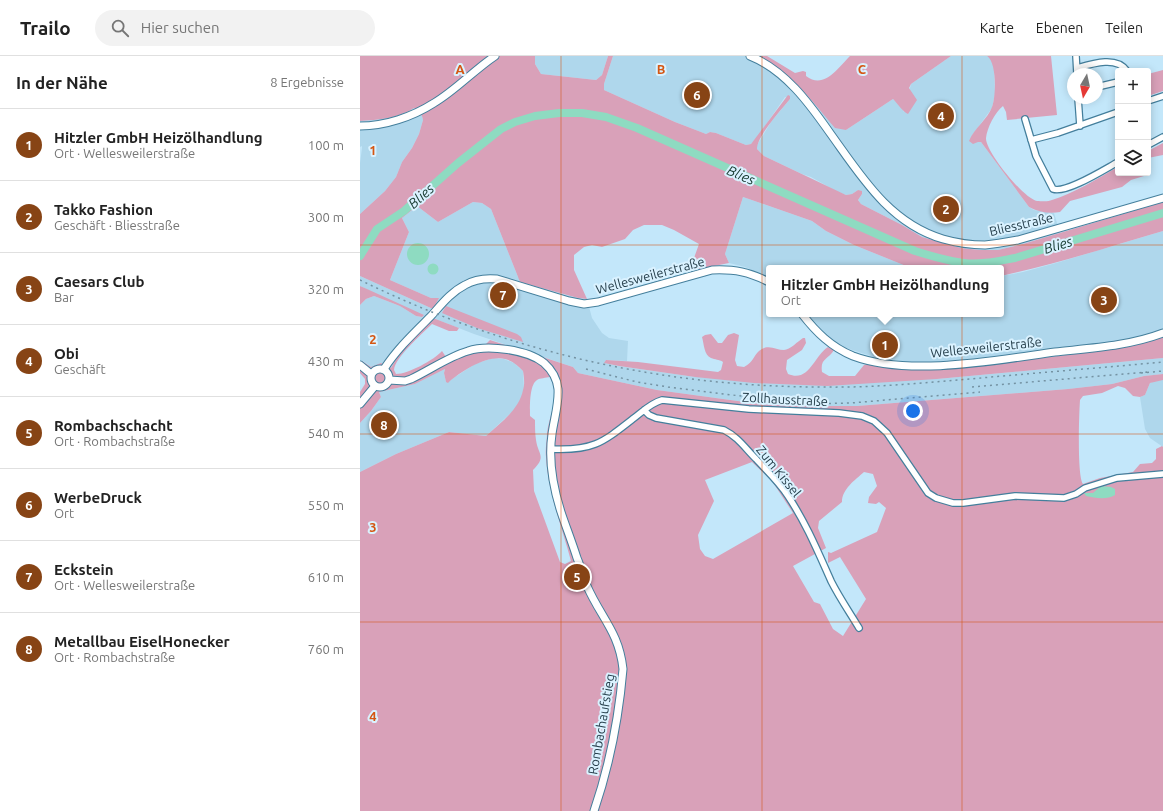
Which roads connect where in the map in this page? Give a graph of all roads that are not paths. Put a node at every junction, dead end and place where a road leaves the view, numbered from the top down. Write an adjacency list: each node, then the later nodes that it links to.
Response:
1 (496, 56): 14 (main road)
2 (750, 56): 20 (main road, Bliesstraße)
3 (1076, 56): 4 (street)
4 (1077, 68)
5 (1084, 68): 6 (street)
6 (1125, 68)
7 (1115, 83): 8 (street)
8 (1103, 86)
9 (1163, 96): 10 (street)
10 (1151, 100)
11 (1078, 104): 15 (street)
12 (1115, 113): 15 (street)
13 (1025, 119): 17 (street)
14 (360, 126)
15 (1080, 126): 17 (street)
16 (1163, 136): 18 (street)
17 (1031, 140): 19 (street)
18 (1151, 143)
19 (1115, 164)
20 (1163, 198)
21 (766, 281): 25 (main road, Wellesweilerstraße)
22 (805, 317): 23 (main road, Wellesweilerstraße)
23 (1163, 333)
24 (360, 365): 26 (main road)
25 (384, 369): 26 (main road); 27 (main road)
26 (372, 374): 28 (main road)
27 (389, 380): 28 (main road); 31 (main road, Rombachaufstieg)
28 (375, 386): 29 (main road)
29 (360, 404)
30 (644, 410): 31 (street, Zollhausstraße); 32 (street, Zollhausstraße); 33 (street, Zum Kissel)
31 (550, 449): 34 (main road, Rombachaufstieg)
32 (1163, 474)
33 (859, 628)
34 (594, 811)

